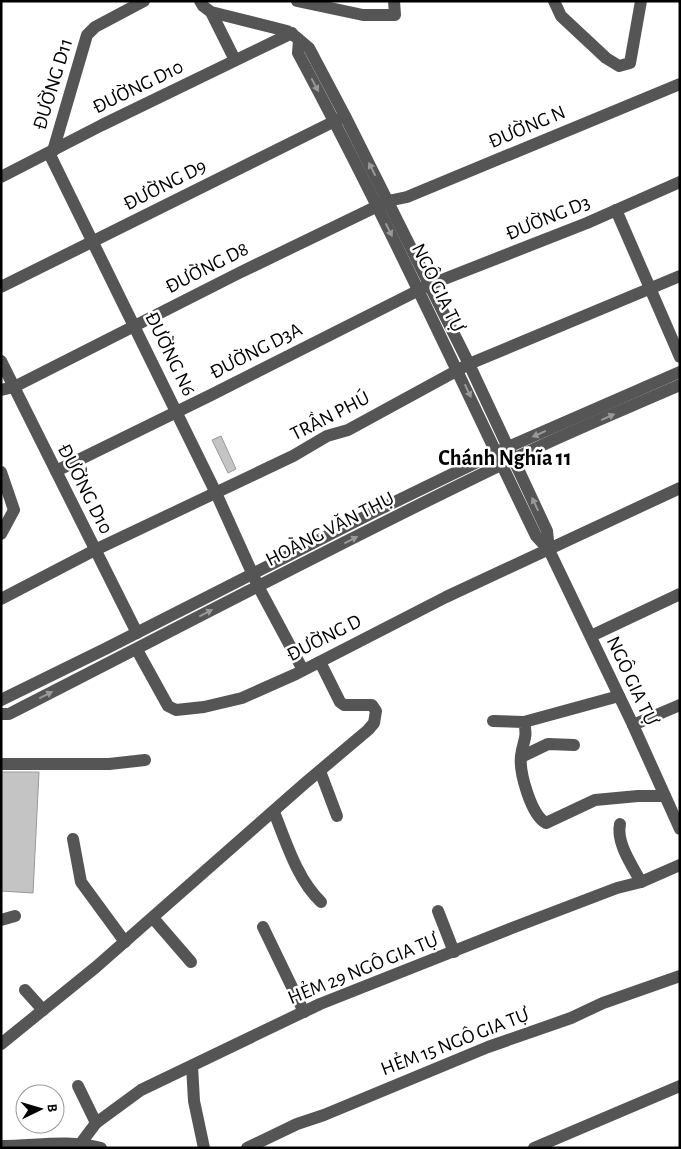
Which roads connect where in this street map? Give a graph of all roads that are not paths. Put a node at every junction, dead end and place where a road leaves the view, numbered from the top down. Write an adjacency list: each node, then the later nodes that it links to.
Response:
1 (144, 1): 12 (street, ĐƯỜNG D11)
2 (200, 1): 7 (street)
3 (297, 1): 4 (street)
4 (394, 1)
5 (554, 1): 6 (street)
6 (641, 1)
7 (211, 12): 8 (street); 9 (street)
8 (295, 37): 9 (street, ĐƯỜNG D10); 11 (street, NGÔ GIA TỰ)
9 (235, 60): 12 (street, ĐƯỜNG D10)
10 (680, 84): 15 (street, ĐƯỜNG N)
11 (340, 118): 15 (street, NGÔ GIA TỰ); 17 (street, ĐƯỜNG D9)
12 (51, 152): 13 (street, ĐƯỜNG D10); 17 (street, ĐƯỜNG N6)
13 (1, 177)
14 (680, 182): 16 (street, ĐƯỜNG D3)
15 (383, 204): 20 (street, NGÔ GIA TỰ); 22 (street, ĐƯỜNG D8)
16 (616, 210): 20 (street, ĐƯỜNG D3); 21 (street)
17 (92, 242): 19 (street, ĐƯỜNG D9); 22 (street, ĐƯỜNG N6)
18 (680, 276): 21 (street, TRẦN PHÚ)
19 (1, 287)
20 (424, 288): 25 (street, NGÔ GIA TỰ); 30 (street, ĐƯỜNG D3A)
21 (650, 288): 23 (street); 25 (street, TRẦN PHÚ)
22 (135, 325): 28 (street, ĐƯỜNG D8); 30 (street, ĐƯỜNG N6)
23 (680, 357)
24 (1, 362): 28 (street, ĐƯỜNG D10)
25 (463, 367): 31 (street, NGÔ GIA TỰ); 36 (street, TRẦN PHÚ)
26 (680, 372): 29 (street, HOÀNG VĂN THỤ)
27 (680, 385): 29 (street, HOÀNG VĂN THỤ)
28 (8, 389): 32 (street, ĐƯỜNG D10)
29 (625, 403): 31 (street, HOÀNG VĂN THỤ)
30 (177, 412): 32 (street, ĐƯỜNG D3A); 36 (street, ĐƯỜNG N6)
31 (505, 456): 35 (street, HOÀNG VĂN THỤ); 42 (street, NGÔ GIA TỰ)
32 (56, 471): 41 (street, ĐƯỜNG D10)
33 (1, 472): 39 (street)
34 (680, 488): 42 (street)
35 (435, 490): 37 (street, HOÀNG VĂN THỤ); 38 (street, HOÀNG VĂN THỤ)
36 (216, 493): 41 (street, TRẦN PHÚ); 44 (street, ĐƯỜNG N6)
37 (376, 511): 38 (street); 40 (street, HOÀNG VĂN THỤ)
38 (382, 523): 43 (street, HOÀNG VĂN THỤ, one-way to 38)
39 (1, 534)
40 (321, 539): 43 (street); 44 (street, HOÀNG VĂN THỤ)
41 (95, 550): 46 (street, TRẦN PHÚ); 49 (street, ĐƯỜNG D10)
42 (549, 550): 50 (street, NGÔ GIA TỰ); 54 (street, ĐƯỜNG D)
43 (328, 551): 44 (street, HOÀNG VĂN THỤ)
44 (256, 580): 47 (street, HOÀNG VĂN THỤ); 48 (street, HOÀNG VĂN THỤ, one-way to 44); 55 (street, ĐƯỜNG N6)
45 (680, 594): 50 (street)
46 (1, 600)
47 (180, 611): 48 (street); 49 (street, HOÀNG VĂN THỤ)
48 (187, 623): 52 (street, HOÀNG VĂN THỤ)
49 (137, 633): 51 (street, HOÀNG VĂN THỤ)
50 (591, 636): 56 (street, NGÔ GIA TỰ)
51 (107, 648): 53 (street); 57 (street, HOÀNG VĂN THỤ)
52 (137, 650): 53 (street, HOÀNG VĂN THỤ); 55 (street, ĐƯỜNG D)
53 (113, 661): 59 (street, HOÀNG VĂN THỤ, one-way to 53)
54 (320, 662): 55 (street, ĐƯỜNG D); 67 (street)
55 (303, 670)
56 (619, 696): 61 (street); 62 (street, NGÔ GIA TỰ)
57 (1, 700): 59 (street)
58 (680, 705): 62 (street)
59 (5, 714)
60 (493, 721): 61 (street)
61 (524, 722): 64 (street)
62 (633, 724): 68 (street, NGÔ GIA TỰ)
63 (574, 745): 64 (street)
64 (521, 757): 68 (street)
65 (145, 760): 66 (street)
66 (1, 764)
67 (320, 771): 69 (street); 70 (street)
68 (665, 796): 71 (street, NGÔ GIA TỰ)
69 (274, 812): 76 (street); 79 (street)
70 (337, 816)
71 (678, 820)
72 (620, 824): 75 (street)
73 (73, 839): 82 (street)
74 (680, 865): 75 (street, HẺM 29 NGÔ GIA TỰ)
75 (641, 882): 83 (street, HẺM 29 NGÔ GIA TỰ)
76 (321, 902)
77 (438, 911): 83 (street)
78 (15, 916): 80 (street)
79 (153, 918): 82 (street); 84 (street)
80 (1, 920)
81 (263, 927): 88 (street)
82 (125, 942): 87 (street)
83 (454, 952): 88 (street, HẺM 29 NGÔ GIA TỰ)
84 (191, 962)
85 (680, 976): 99 (street, HẺM 15 NGÔ GIA TỰ)
86 (26, 990): 87 (street)
87 (43, 1010): 89 (street)
88 (304, 1012): 90 (street, HẺM 29 NGÔ GIA TỰ)
89 (1, 1044)
90 (192, 1066): 93 (street, HẺM 29 NGÔ GIA TỰ); 98 (street)
91 (78, 1086): 93 (street)
92 (680, 1086): 100 (street)
93 (96, 1123): 94 (street, HẺM 29 NGÔ GIA TỰ)
94 (81, 1143): 95 (street); 97 (street)
95 (67, 1145): 96 (street)
96 (8, 1147)
97 (101, 1148)
98 (204, 1148)
99 (247, 1148)
100 (534, 1148)

